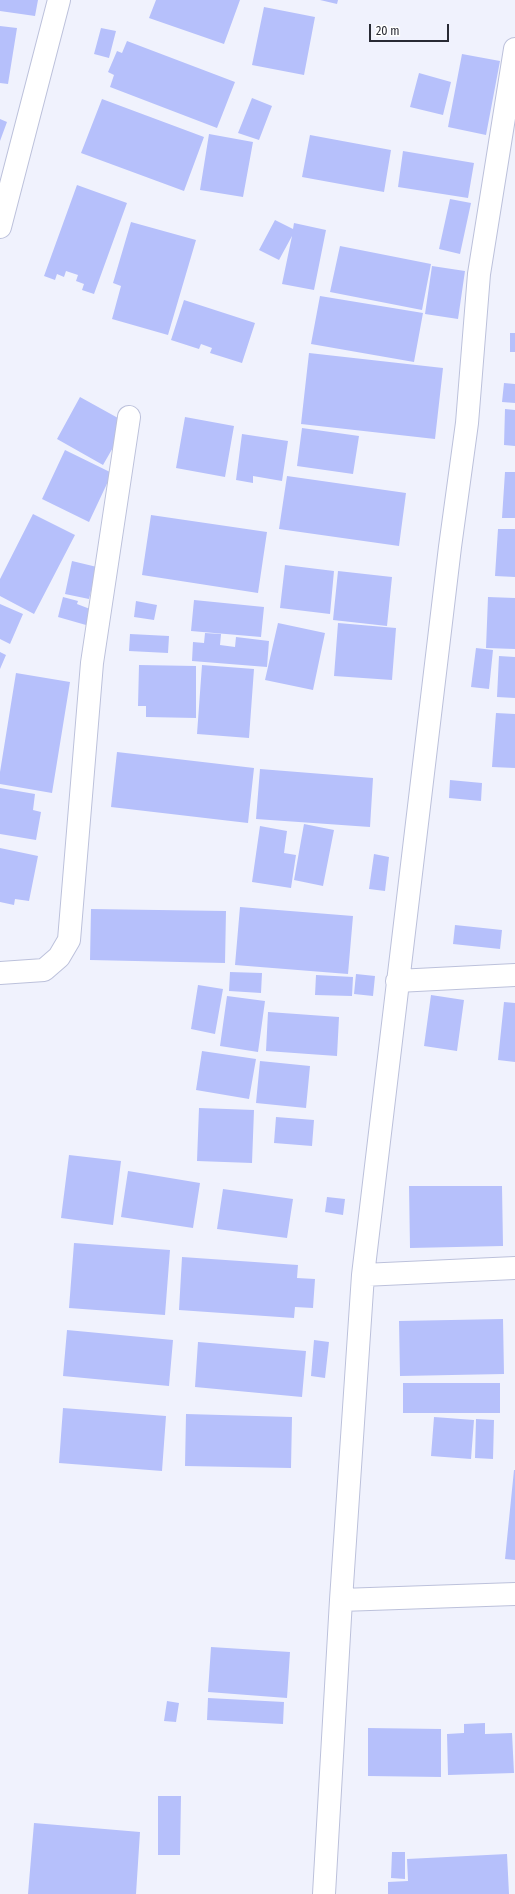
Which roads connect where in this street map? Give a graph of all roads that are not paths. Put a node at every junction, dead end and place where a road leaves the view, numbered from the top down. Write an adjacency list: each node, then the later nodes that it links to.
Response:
1 (59, 0): 3 (street)
2 (515, 49): 7 (street)
3 (0, 227)
4 (129, 417): 5 (street)
5 (0, 973)
6 (515, 975): 7 (street)
7 (397, 981): 9 (street)
8 (515, 1268): 9 (street)
9 (363, 1275): 11 (street)
10 (515, 1594): 11 (street)
11 (341, 1600): 12 (street)
12 (324, 1894)

